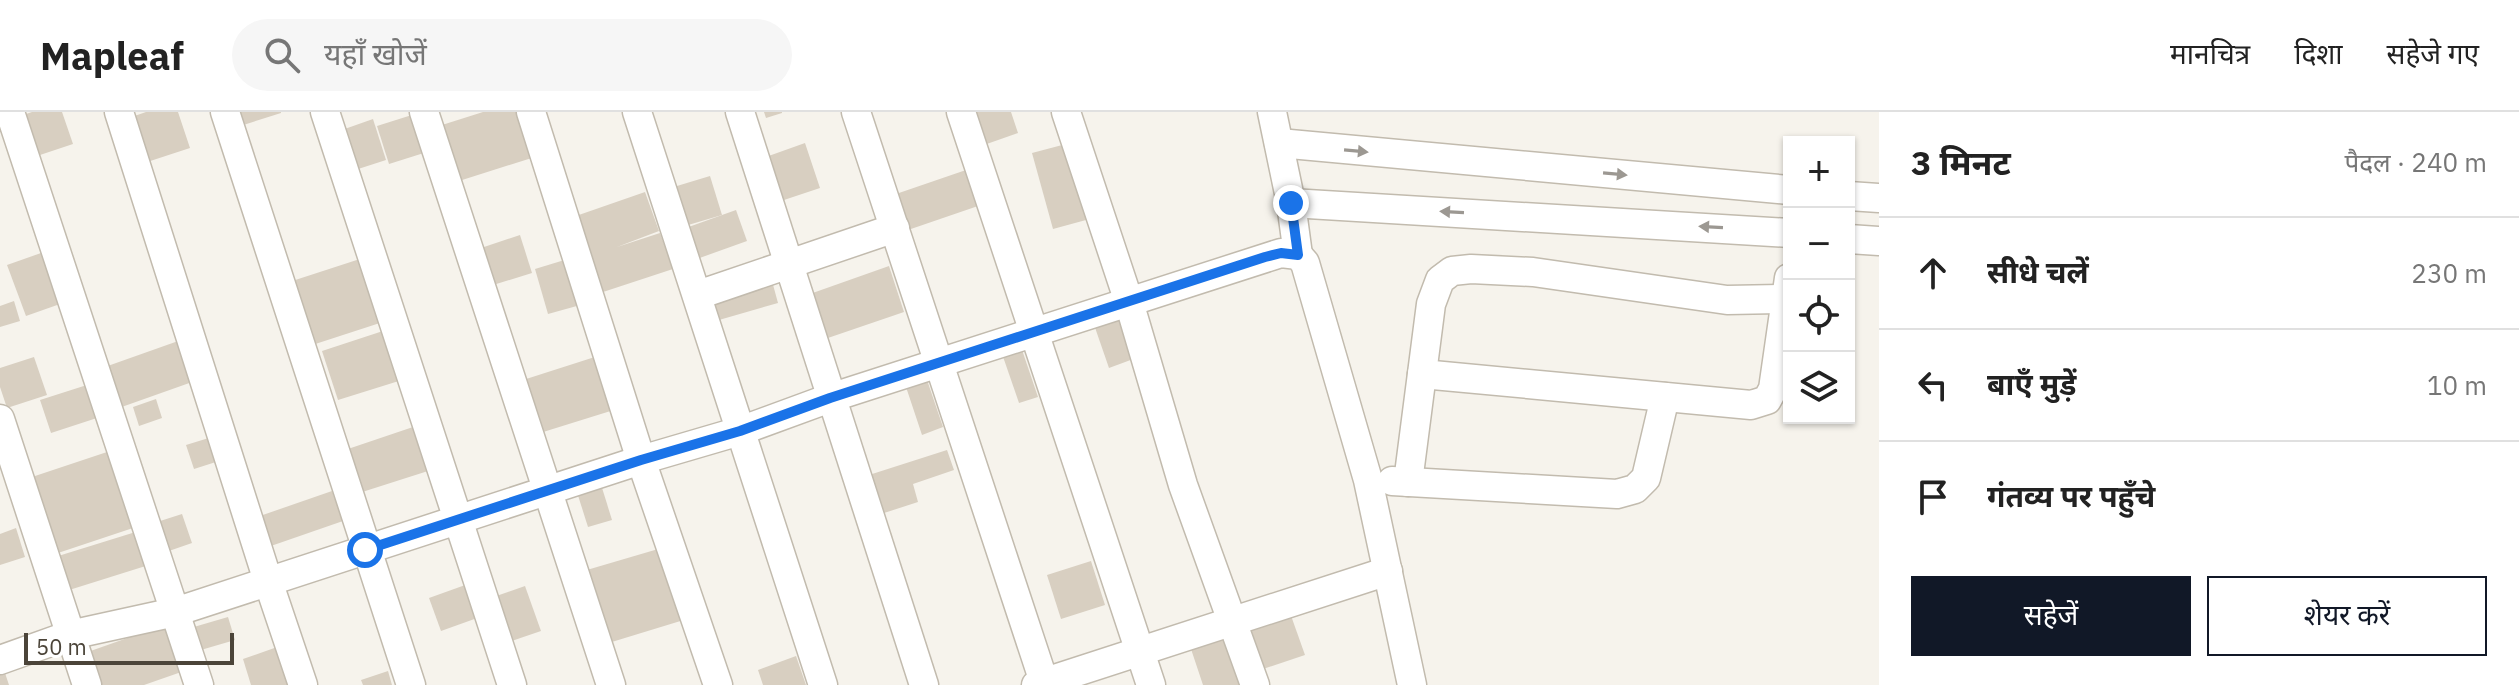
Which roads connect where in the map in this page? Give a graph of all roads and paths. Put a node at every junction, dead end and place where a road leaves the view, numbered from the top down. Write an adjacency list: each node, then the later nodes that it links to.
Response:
1 (10, 112): 43 (street)
2 (119, 112): 42 (street)
3 (225, 112): 40 (street)
4 (325, 112): 39 (street)
5 (424, 112): 38 (street)
6 (531, 112): 35 (street)
7 (637, 112): 25 (street)
8 (740, 112): 23 (street)
9 (856, 112): 18 (street)
10 (961, 112): 28 (street)
11 (1066, 112): 26 (street)
12 (1272, 112): 13 (street)
13 (1279, 143): 14 (street, one-way to 14); 17 (street)
14 (1783, 189)
15 (1855, 196): 16 (street)
16 (1879, 198)
17 (1291, 203): 19 (street, one-way to 17); 22 (street)
18 (895, 228): 23 (street); 29 (street)
19 (1783, 233)
20 (1855, 239): 21 (street)
21 (1879, 241)
22 (1298, 255): 26 (street); 36 (street)
23 (788, 265): 25 (street); 32 (street)
24 (1783, 290): 30 (street)
25 (698, 295): 34 (street)
26 (1129, 302): 28 (street); 44 (street)
27 (1783, 322): 31 (street)
28 (1034, 332): 29 (street); 46 (street)
29 (939, 364): 32 (street); 48 (street)
30 (1422, 374): 31 (street); 37 (street)
31 (1665, 397): 37 (street)
32 (830, 398): 34 (street); 57 (street)
33 (0, 419): 45 (street)
34 (740, 431): 35 (street); 56 (street)
35 (641, 460): 38 (street); 55 (street)
36 (1368, 480): 37 (street); 41 (street)
37 (1408, 482)
38 (548, 490): 39 (street); 54 (street)
39 (458, 520): 40 (street); 53 (street)
40 (367, 549): 42 (street); 52 (street)
41 (1388, 571): 44 (street); 60 (street)
42 (268, 581): 43 (street); 51 (street)
43 (175, 612): 45 (street); 50 (street)
44 (1234, 621): 46 (street); 59 (street)
45 (70, 635): 47 (street); 49 (street)
46 (1140, 651): 48 (street); 58 (street)
47 (0, 660)
48 (1041, 684)
49 (87, 685)
50 (199, 685)
51 (303, 685)
52 (411, 685)
53 (512, 685)
54 (611, 685)
55 (718, 685)
56 (823, 685)
57 (924, 685)
58 (1151, 685)
59 (1255, 685)
60 (1412, 685)

